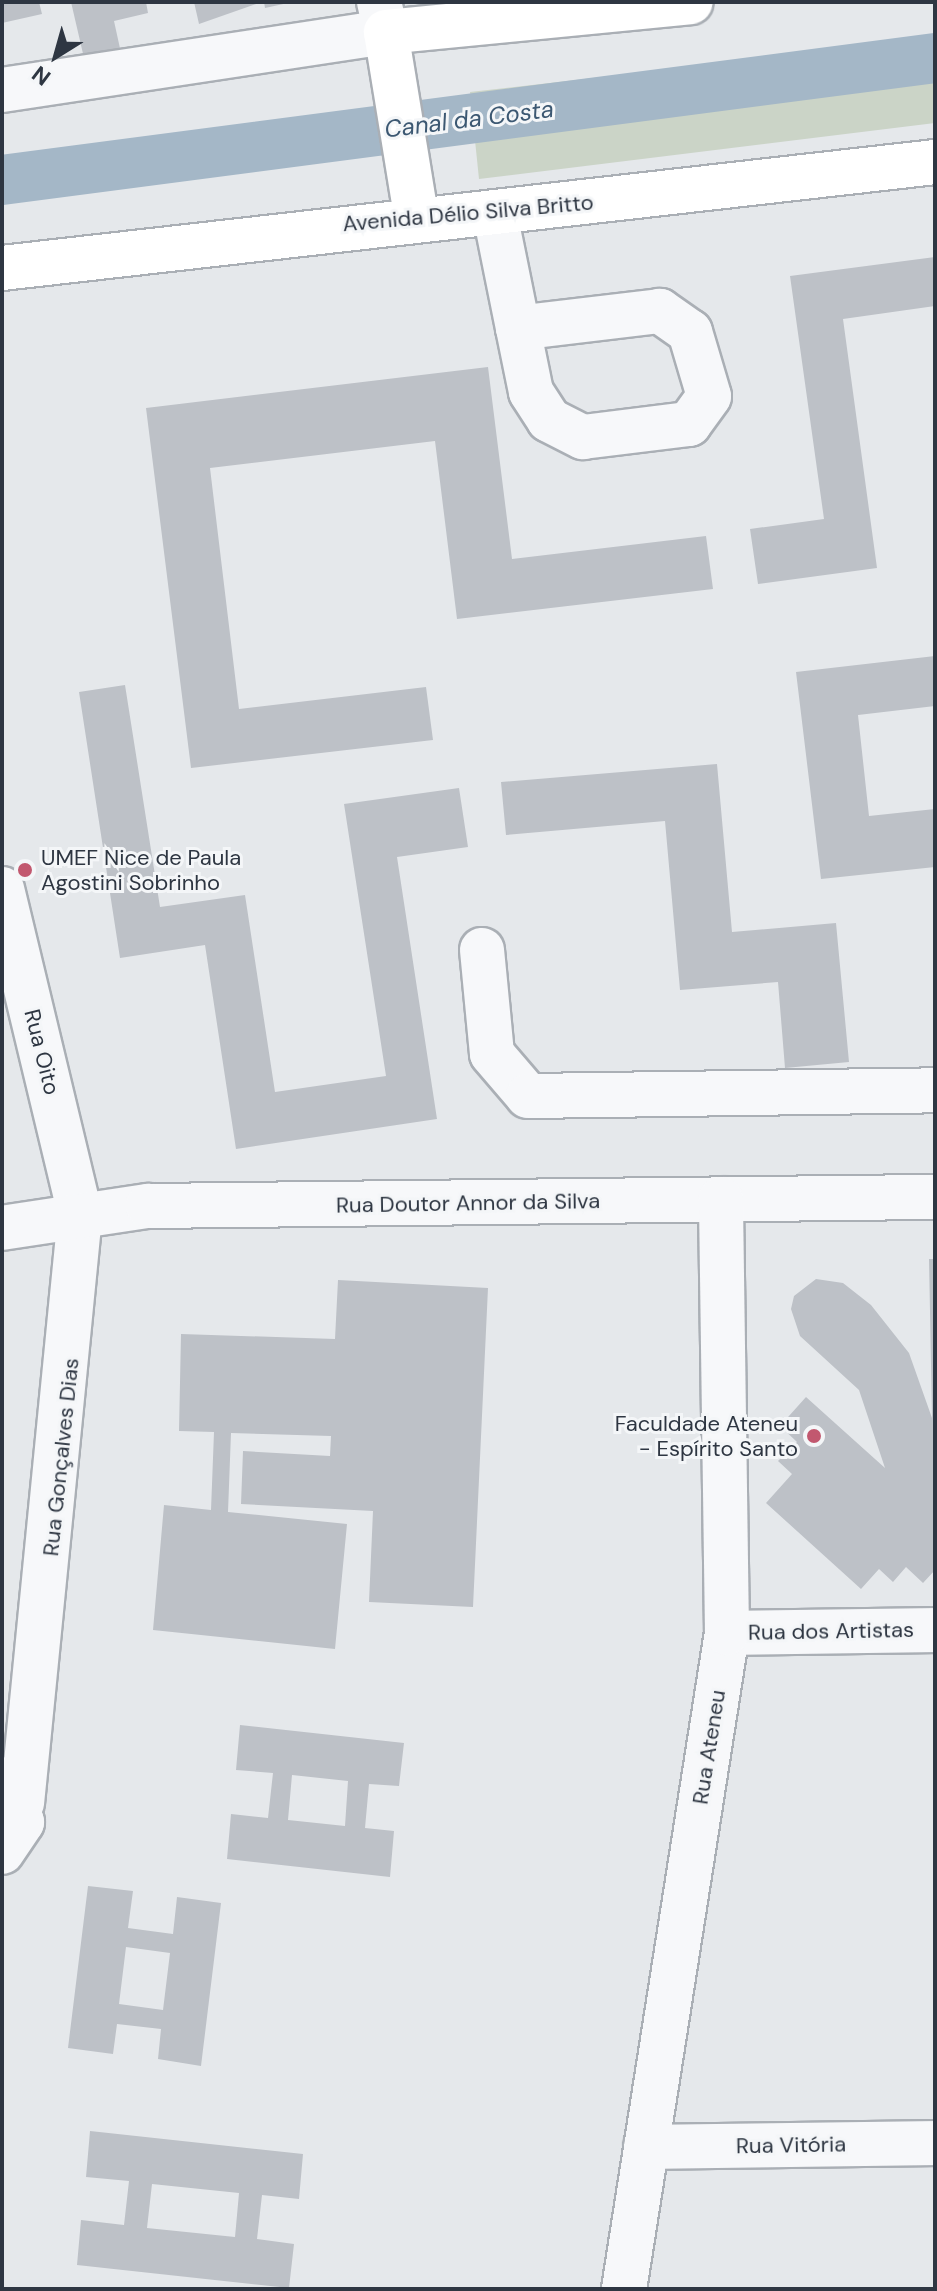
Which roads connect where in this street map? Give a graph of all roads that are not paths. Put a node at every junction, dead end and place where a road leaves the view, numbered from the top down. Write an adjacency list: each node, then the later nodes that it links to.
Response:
1 (691, 2): 2 (main road)
2 (383, 17): 3 (street); 6 (main road)
3 (2, 90)
4 (935, 162): 5 (main road, Avenida Délio Silva Britto)
5 (495, 214): 6 (main road, Avenida Délio Silva Britto); 8 (street)
6 (416, 215): 7 (main road, Avenida Délio Silva Britto)
7 (2, 268)
8 (518, 328)
9 (2, 889): 14 (street, Rua Oito)
10 (482, 950): 11 (street)
11 (935, 1090)
12 (935, 1197): 13 (street, Rua Doutor Annor da Silva)
13 (721, 1199): 14 (street, Rua Doutor Annor da Silva); 17 (street, Rua Ateneu)
14 (80, 1215): 15 (street, Rua Doutor Annor da Silva); 18 (street, Rua Gonçalves Dias)
15 (2, 1228)
16 (935, 1630): 17 (street, Rua dos Artistas)
17 (727, 1633): 23 (street, Rua Ateneu)
18 (37, 1698): 19 (street); 20 (street, Rua Gonçalves Dias)
19 (2, 1740)
20 (10, 1817): 21 (street, Rua Gonçalves Dias)
21 (2, 1881)
22 (935, 2143): 23 (street, Rua Vitória)
23 (646, 2147): 24 (street, Rua Ateneu)
24 (624, 2289)

